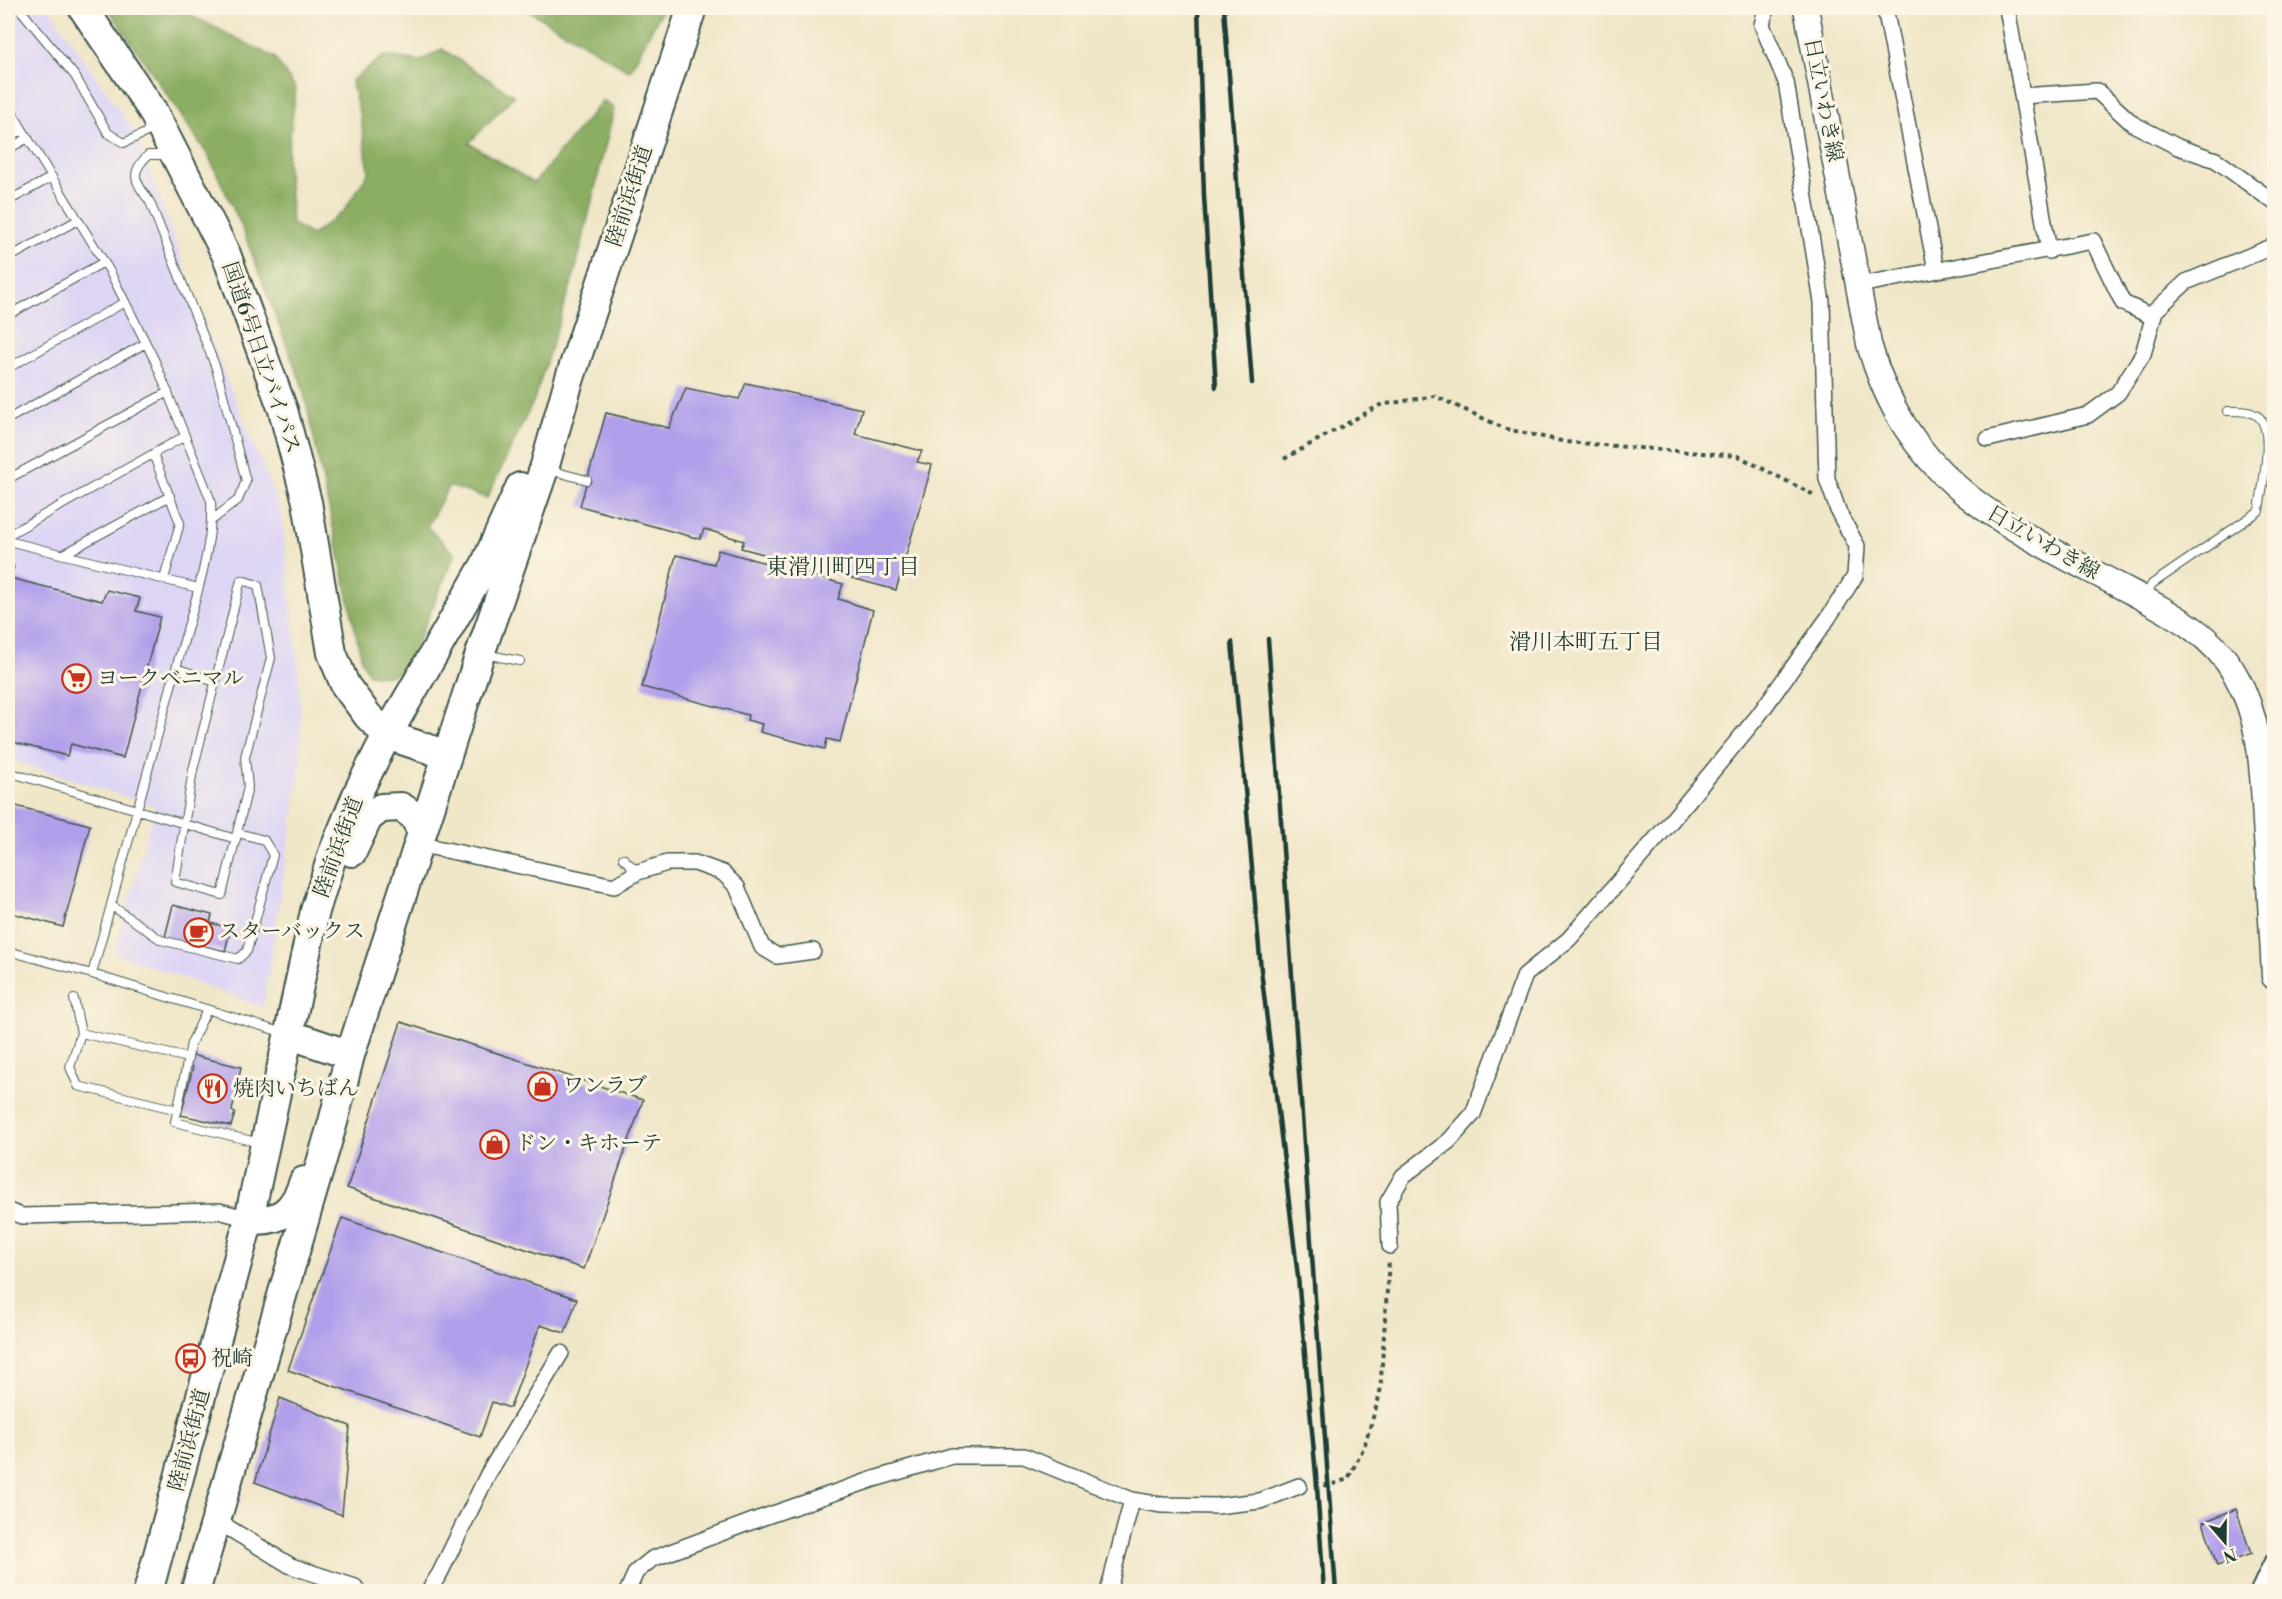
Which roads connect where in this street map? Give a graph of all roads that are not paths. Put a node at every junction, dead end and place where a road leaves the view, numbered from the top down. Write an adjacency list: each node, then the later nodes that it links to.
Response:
1 (19, 8): 10 (lane)
2 (83, 8): 10 (highway, 国道6号日立バイパス)
3 (692, 8): 32 (highway, 陸前浜街道)
4 (1766, 8): 81 (street)
5 (1806, 8): 26 (main road, 日立いわき線)
6 (1885, 8): 25 (street)
7 (2007, 8): 8 (street)
8 (2022, 96): 17 (street); 21 (street)
9 (8, 105): 12 (lane)
10 (152, 110): 22 (highway, 国道6号日立バイパス)
11 (8, 132): 12 (lane)
12 (26, 135): 13 (lane); 14 (lane)
13 (8, 149)
14 (52, 177): 16 (lane); 18 (lane)
15 (184, 192): 43 (lane)
16 (8, 201)
17 (2274, 202)
18 (78, 220): 23 (lane); 24 (lane)
19 (198, 220): 22 (lane)
20 (2274, 246): 29 (street)
21 (2049, 251): 25 (street); 29 (street)
22 (226, 254): 54 (highway, 国道6号日立バイパス)
23 (8, 258)
24 (104, 262): 27 (lane); 28 (lane)
25 (1936, 270): 26 (street)
26 (1859, 285): 49 (main road, 日立いわき線)
27 (125, 302): 30 (lane); 31 (lane)
28 (8, 315)
29 (2153, 317): 37 (street)
30 (146, 343): 33 (lane); 35 (lane)
31 (8, 368)
32 (567, 384): 39 (highway, 陸前浜街道); 54 (highway, 陸前浜街道)
33 (168, 392): 36 (lane); 40 (lane)
34 (2227, 411): 49 (lane)
35 (8, 419)
36 (185, 436): 38 (lane); 43 (lane)
37 (1988, 439)
38 (153, 454): 42 (lane); 44 (lane)
39 (544, 469): 41 (lane); 50 (highway, 陸前浜街道)
40 (8, 479)
41 (587, 480)
42 (170, 496): 46 (lane); 47 (lane)
43 (212, 520): 48 (lane)
44 (8, 535)
45 (8, 540): 46 (lane)
46 (64, 554): 47 (lane)
47 (164, 579): 48 (lane)
48 (198, 588): 52 (lane)
49 (2144, 599): 57 (main road, 日立いわき線)
50 (480, 654): 51 (lane); 55 (highway, 陸前浜街道)
51 (520, 661)
52 (176, 668): 53 (lane); 58 (lane)
53 (215, 682): 59 (lane); 60 (lane)
54 (387, 735): 55 (highway, 国道6号日立バイパス); 65 (highway, 陸前浜街道)
55 (447, 755): 61 (highway, 陸前浜街道)
56 (8, 772): 58 (lane)
57 (2269, 792): 69 (main road, 日立いわき線)
58 (139, 809): 59 (lane); 64 (lane)
59 (184, 823): 60 (lane); 60 (lane)
60 (237, 836): 64 (lane)
61 (420, 837): 63 (street); 65 (highway); 74 (highway, 陸前浜街道)
62 (623, 858): 63 (lane)
63 (638, 872): 67 (street)
64 (111, 906): 68 (lane)
65 (315, 911): 73 (highway, 陸前浜街道)
66 (8, 951): 68 (lane)
67 (813, 951)
68 (92, 974): 71 (lane)
69 (2274, 977)
70 (74, 999): 72 (lane)
71 (207, 1010): 73 (lane); 75 (lane)
72 (81, 1033): 75 (lane); 76 (lane)
73 (288, 1034): 74 (highway); 78 (highway, 陸前浜街道)
74 (350, 1055): 77 (highway, 陸前浜街道)
75 (188, 1058): 76 (lane)
76 (178, 1110): 78 (lane)
77 (333, 1122): 80 (highway); 85 (highway, 陸前浜街道)
78 (264, 1144): 80 (highway, 陸前浜街道)
79 (8, 1211): 80 (street)
80 (249, 1219): 87 (highway, 陸前浜街道)
81 (1390, 1246)
82 (561, 1353): 90 (street)
83 (1299, 1486): 84 (street)
84 (1132, 1500): 91 (street); 92 (street)
85 (217, 1521): 88 (highway, 陸前浜街道); 89 (street)
86 (2274, 1566): 93 (street)
87 (148, 1592)
88 (195, 1592)
89 (359, 1592)
90 (428, 1592)
91 (627, 1592)
92 (1108, 1592)
93 (2262, 1592)

